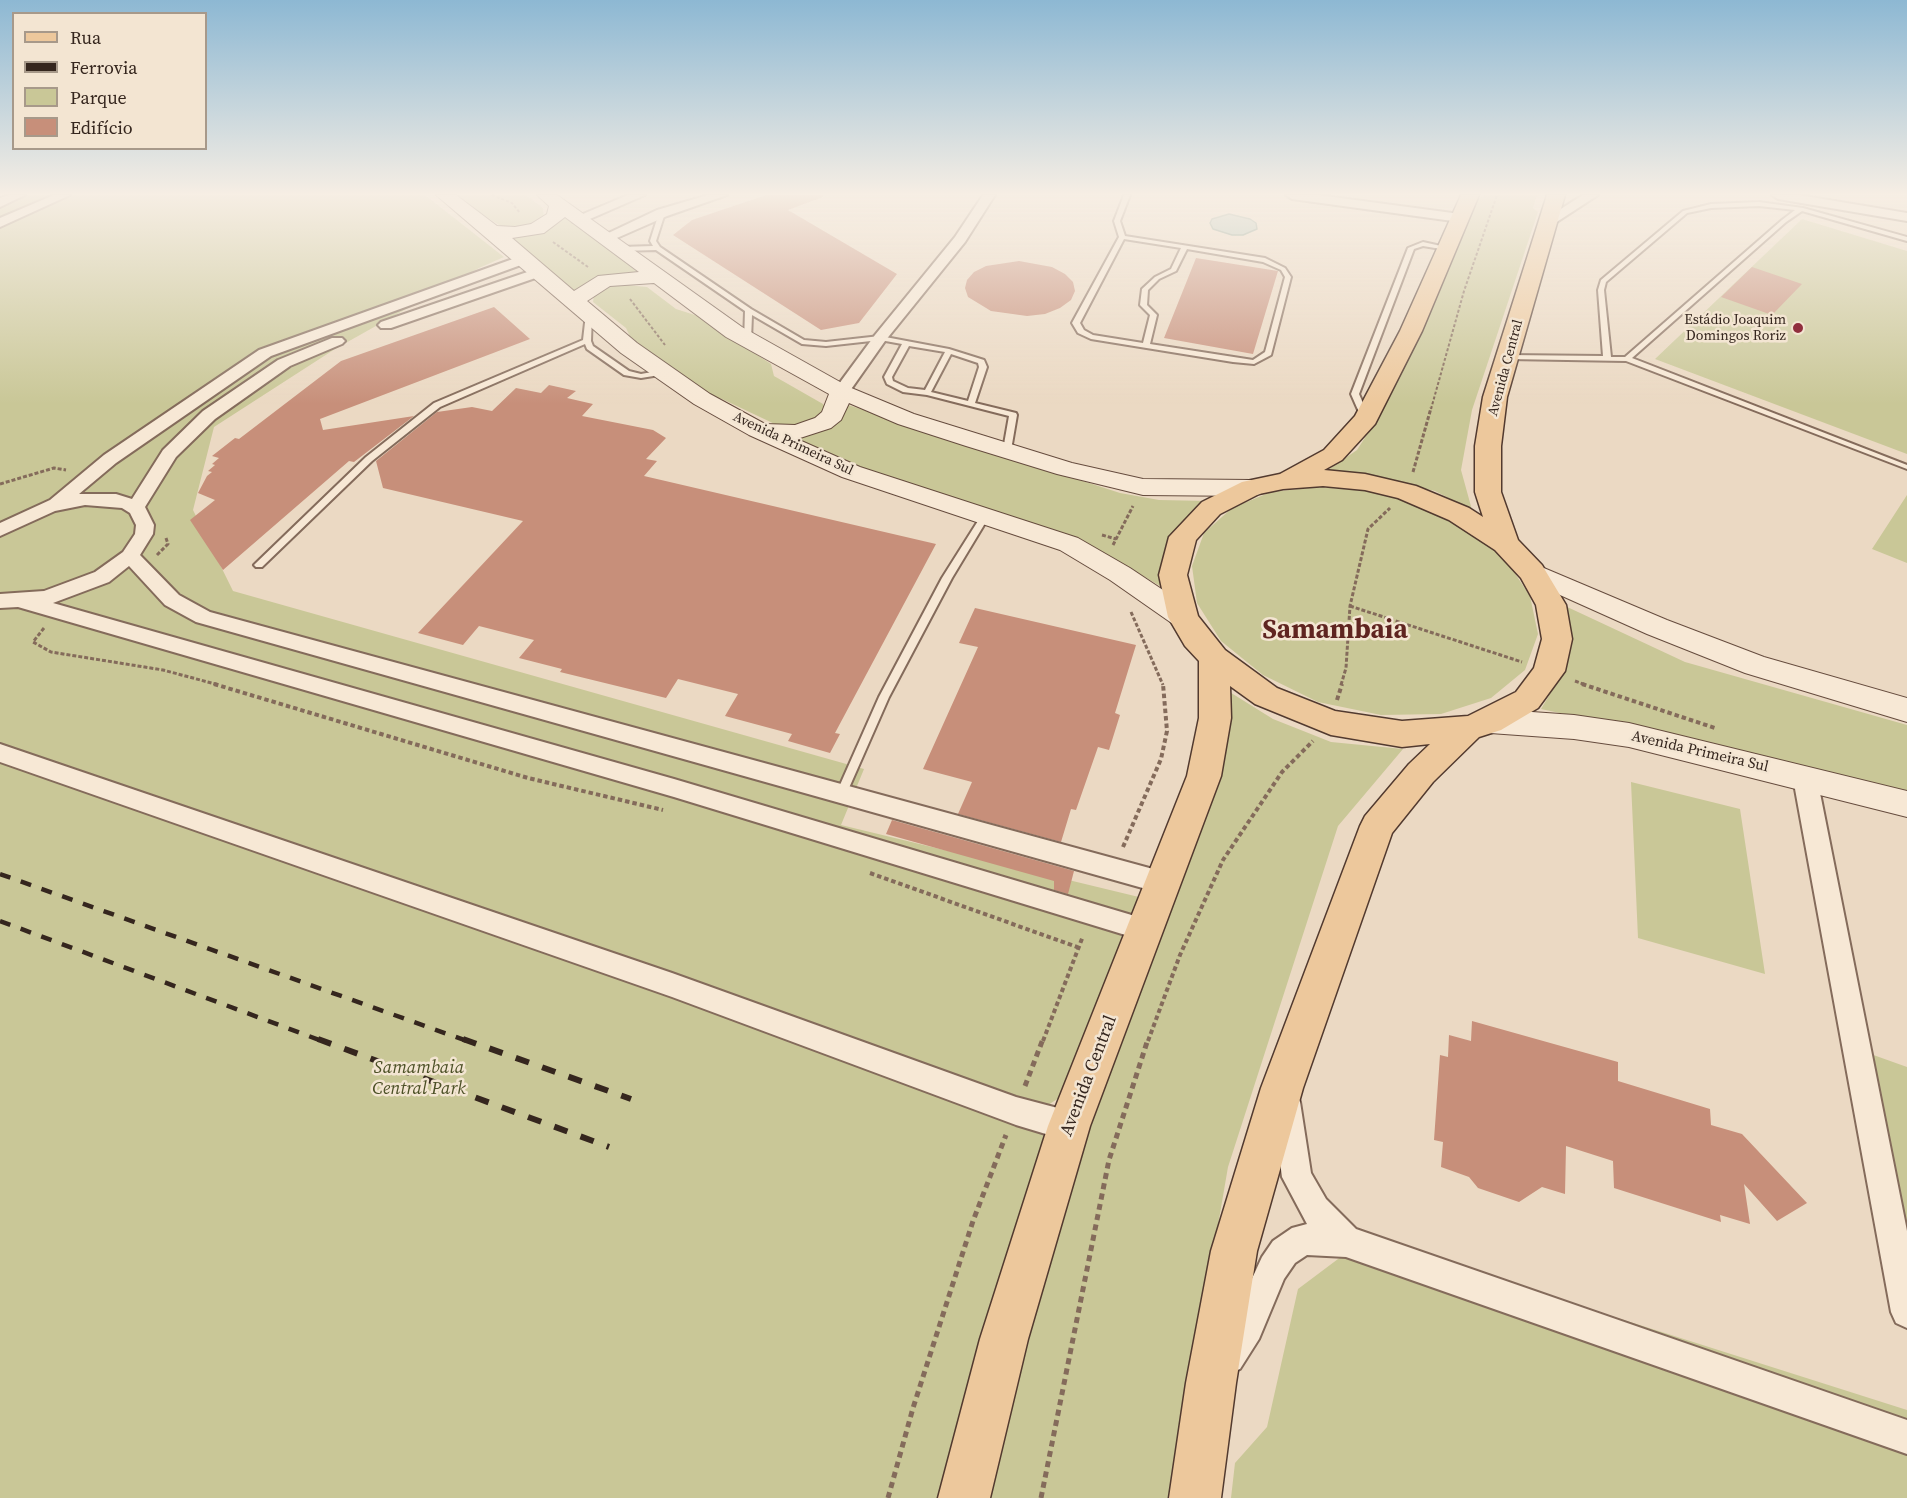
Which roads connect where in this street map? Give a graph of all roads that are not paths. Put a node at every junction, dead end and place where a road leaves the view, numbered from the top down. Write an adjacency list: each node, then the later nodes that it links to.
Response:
1 (532, 265): 14 (main road, Avenida Primeira Sul); 35 (street); 36 (street)
2 (642, 265): 13 (main road)
3 (682, 265): 15 (lane)
4 (939, 265): 16 (street)
5 (1107, 265): 20 (lane)
6 (1176, 265): 20 (lane)
7 (1274, 265): 20 (lane)
8 (1405, 265): 29 (lane)
9 (1440, 265): 29 (main road)
10 (1535, 265): 22 (main road, Avenida Central)
11 (1622, 265): 23 (lane)
12 (1734, 265): 24 (lane)
13 (658, 277): 14 (main road); 17 (main road)
14 (581, 307): 18 (lane); 25 (main road, Avenida Primeira Sul)
15 (749, 310): 16 (lane); 17 (lane)
16 (880, 338): 19 (lane); 26 (street)
17 (747, 340): 26 (main road)
18 (587, 341): 25 (lane); 41 (lane)
19 (907, 342): 21 (lane); 27 (lane)
20 (1146, 345)
21 (949, 351): 27 (lane); 28 (lane)
22 (1508, 357): 23 (lane); 39 (main road, Avenida Central)
23 (1607, 358): 24 (lane)
24 (1627, 359): 32 (lane)
25 (666, 361): 30 (main road, Avenida Primeira Sul)
26 (841, 392): 30 (main road); 31 (main road)
27 (927, 393): 28 (lane)
28 (971, 404): 31 (lane)
29 (1366, 419): 33 (main road)
30 (757, 430): 37 (main road, Avenida Primeira Sul)
31 (1006, 450): 34 (main road)
32 (1906, 467)
33 (1283, 481): 34 (main road); 39 (main road)
34 (1251, 488): 44 (main road)
35 (56, 505): 36 (street); 38 (street)
36 (135, 508): 40 (street)
37 (986, 515): 44 (main road, Avenida Primeira Sul); 50 (lane)
38 (0, 530)
39 (1505, 544): 42 (main road)
40 (130, 556): 43 (street); 50 (street)
41 (259, 565)
42 (1532, 572): 46 (main road); 47 (main road)
43 (11, 601): 53 (street)
44 (1183, 616): 45 (main road)
45 (1214, 658): 47 (main road); 52 (main road, Avenida Central)
46 (1907, 710)
47 (1479, 724): 49 (main road, Avenida Primeira Sul); 54 (main road)
48 (0, 753): 55 (street)
49 (1805, 778): 51 (main road, Avenida Primeira Sul); 57 (street)
50 (841, 794): 52 (street)
51 (1907, 804)
52 (1164, 883): 53 (main road, Avenida Central)
53 (1145, 930): 55 (main road, Avenida Central)
54 (1282, 1088): 56 (street); 58 (main road)
55 (1069, 1126): 60 (main road, Avenida Central)
56 (1346, 1241): 58 (street); 59 (street)
57 (1907, 1312)
58 (1211, 1383): 61 (main road)
59 (1907, 1437)
60 (964, 1498)
61 (1195, 1498)

